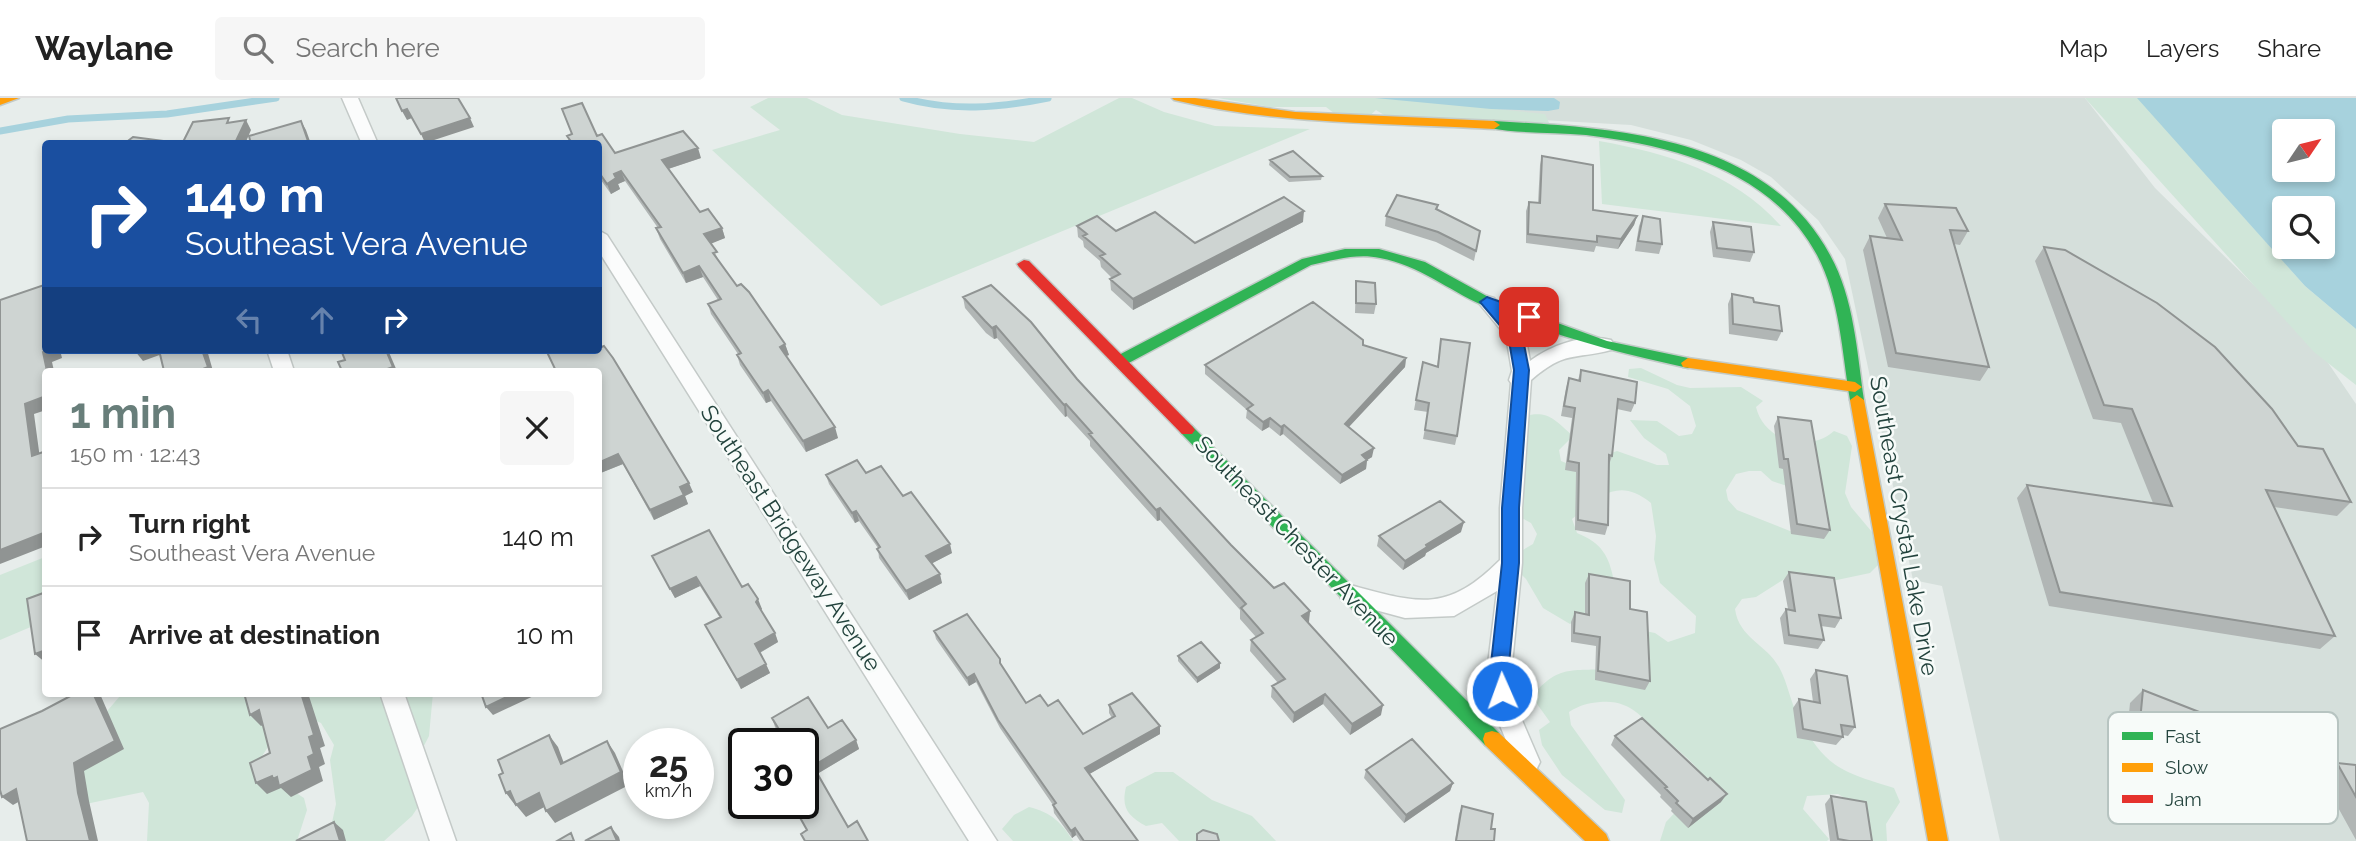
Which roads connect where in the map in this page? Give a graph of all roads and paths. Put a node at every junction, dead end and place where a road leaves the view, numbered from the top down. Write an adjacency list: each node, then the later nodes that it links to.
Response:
1 (13, 98): 4 (main road)
2 (350, 98): 5 (street)
3 (1178, 98): 12 (main road, Southeast Crystal Lake Drive)
4 (0, 101)
5 (368, 140)
6 (602, 241): 18 (street, Southeast Bridgeway Avenue)
7 (1024, 264): 10 (main road, Southeast Chester Avenue)
8 (1487, 302): 9 (main road); 10 (main road); 11 (street)
9 (1604, 345): 11 (street); 12 (main road)
10 (1121, 361): 14 (main road, Southeast Chester Avenue)
11 (1519, 380): 13 (street)
12 (1855, 387): 20 (main road, Southeast Crystal Lake Drive)
13 (1511, 563): 14 (street); 16 (street)
14 (1350, 594): 16 (main road, Southeast Chester Avenue)
15 (393, 697): 17 (street)
16 (1575, 829): 19 (main road, Southeast Chester Avenue)
17 (443, 841)
18 (984, 841)
19 (1598, 841)
20 (1938, 841)

